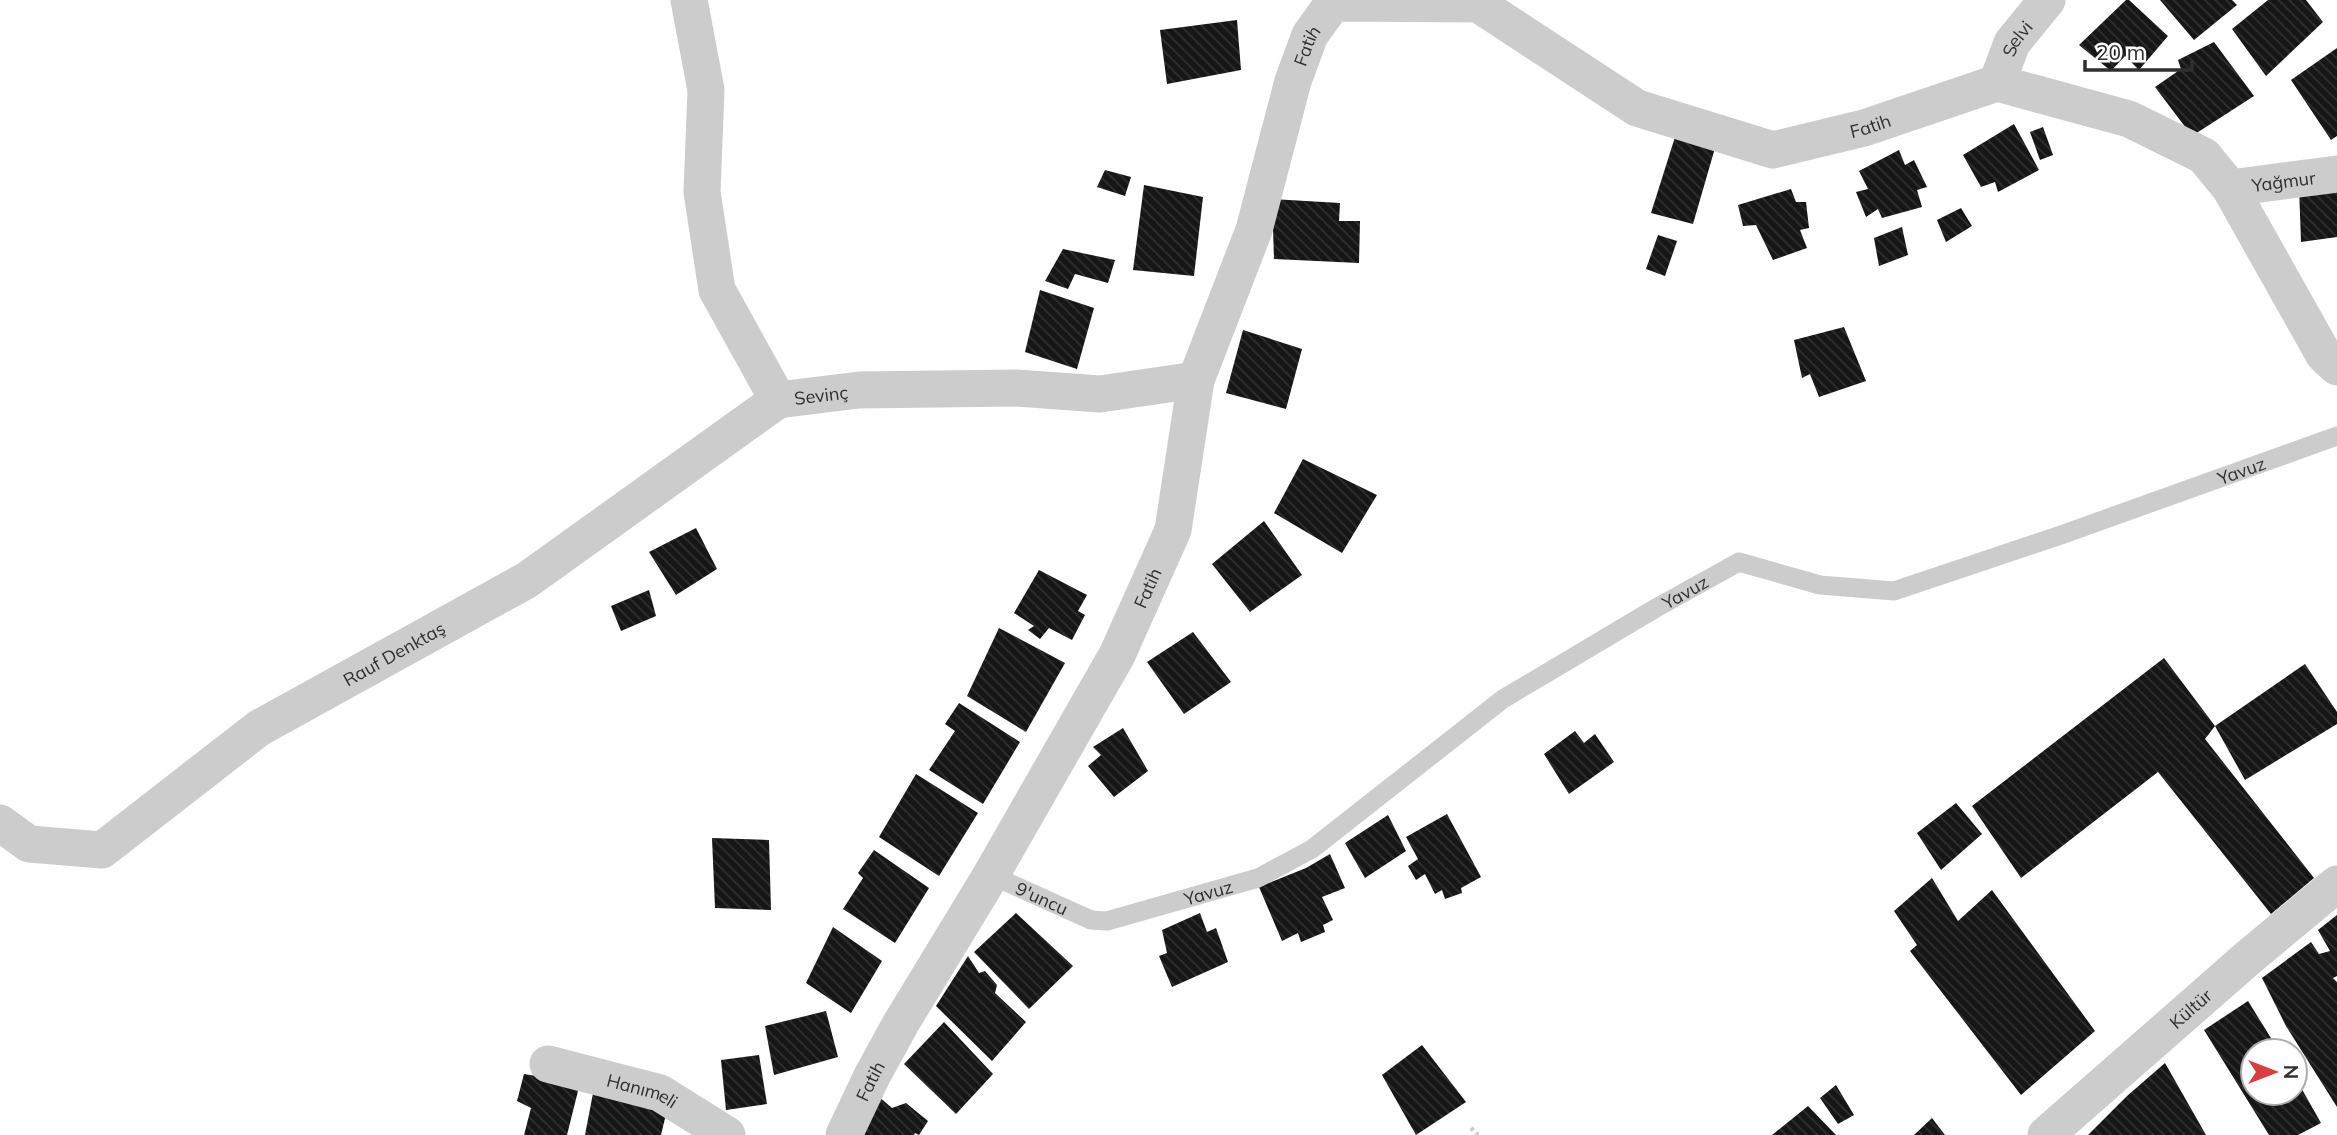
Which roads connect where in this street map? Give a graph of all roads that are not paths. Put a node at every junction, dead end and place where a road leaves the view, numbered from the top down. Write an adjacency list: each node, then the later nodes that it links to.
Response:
1 (689, 0): 9 (street, Sevinç)
2 (2047, 0): 4 (street, Selvi)
3 (1479, 2): 4 (street, Fatih); 8 (street, Fatih)
4 (1997, 83): 6 (street)
5 (2337, 174): 6 (street, Yağmur)
6 (2230, 188): 7 (street)
7 (2337, 367)
8 (1196, 380): 9 (street, Sevinç); 12 (street, Fatih)
9 (778, 400): 11 (street, Rauf Denktaş)
10 (2337, 436): 14 (lane, Yavuz)
11 (0, 824)
12 (991, 875): 14 (lane, 9'uncu); 17 (street, Fatih)
13 (2337, 884): 18 (street, Kültür)
14 (1091, 920)
15 (548, 1064): 16 (street, Hanımeli)
16 (727, 1135)
17 (844, 1135)
18 (2046, 1135)

